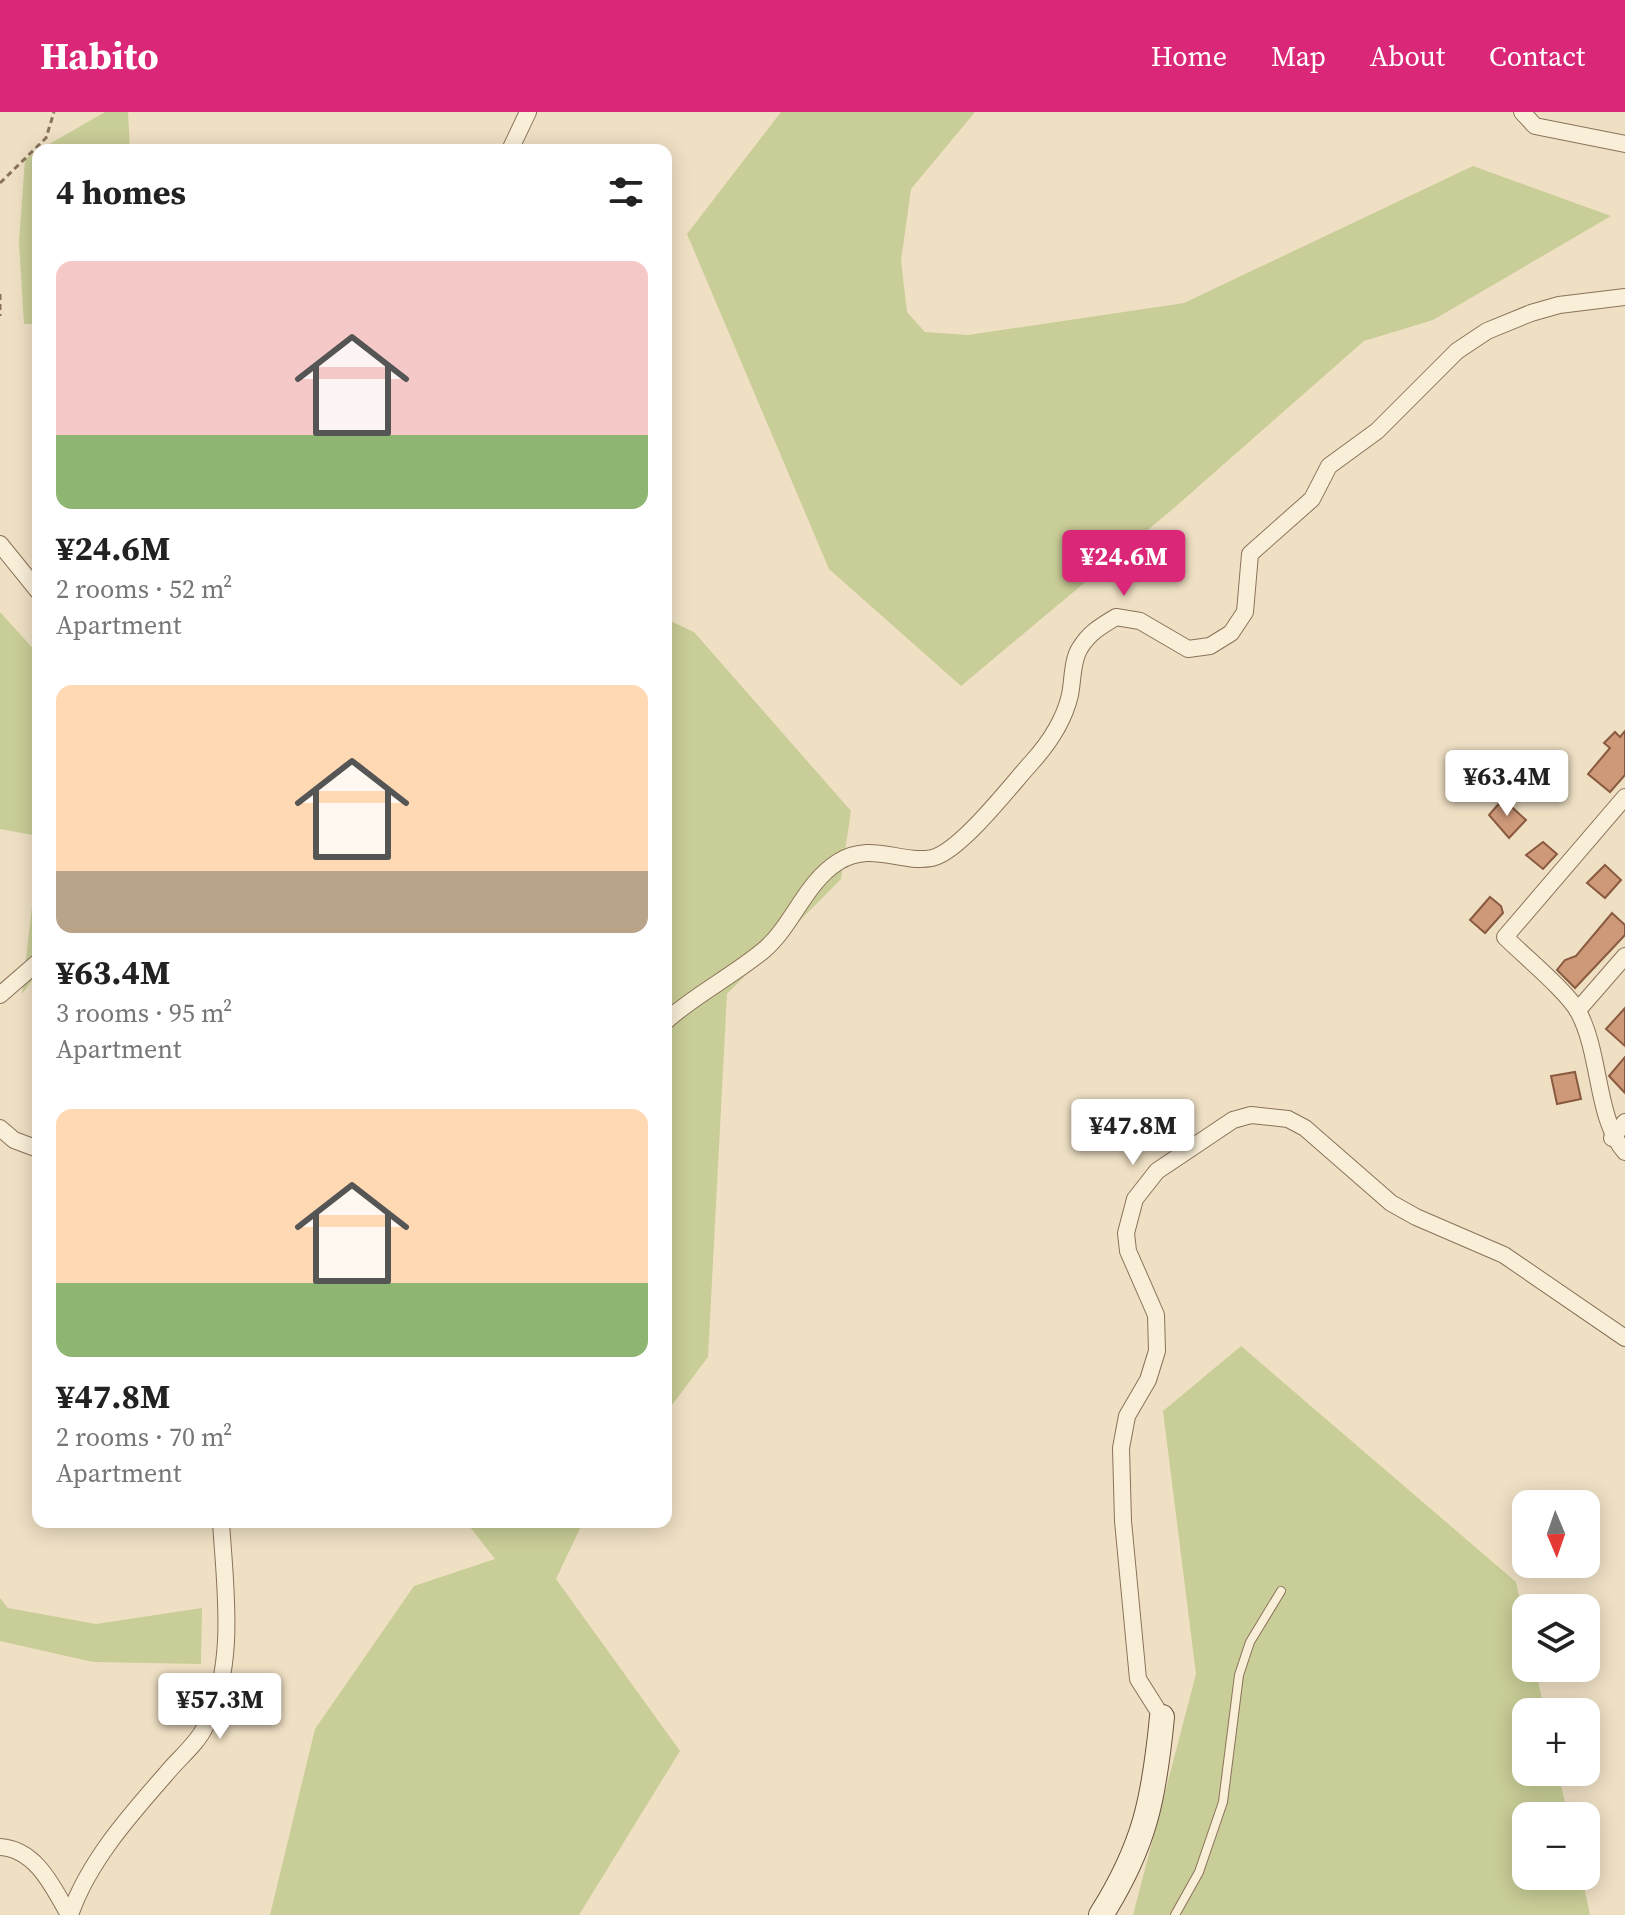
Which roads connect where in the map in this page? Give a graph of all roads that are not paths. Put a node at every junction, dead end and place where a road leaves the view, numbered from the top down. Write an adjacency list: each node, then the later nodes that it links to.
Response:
1 (528, 112): 3 (street)
2 (1522, 112): 4 (street)
3 (513, 144)
4 (1625, 144)
5 (1625, 297): 13 (street)
6 (0, 544): 7 (street)
7 (32, 584)
8 (1625, 797): 12 (street)
9 (1625, 956): 12 (street)
10 (32, 967): 11 (street)
11 (0, 995)
12 (1578, 1010): 16 (street)
13 (672, 1017)
14 (1625, 1122): 16 (street)
15 (0, 1128): 17 (street)
16 (1612, 1138): 18 (street)
17 (32, 1147)
18 (1625, 1152)
19 (1625, 1338): 22 (street)
20 (221, 1528): 24 (street)
21 (1281, 1591): 26 (lane)
22 (1162, 1717): 25 (street)
23 (0, 1847): 24 (street)
24 (70, 1915)
25 (1101, 1915)
26 (1175, 1915)

